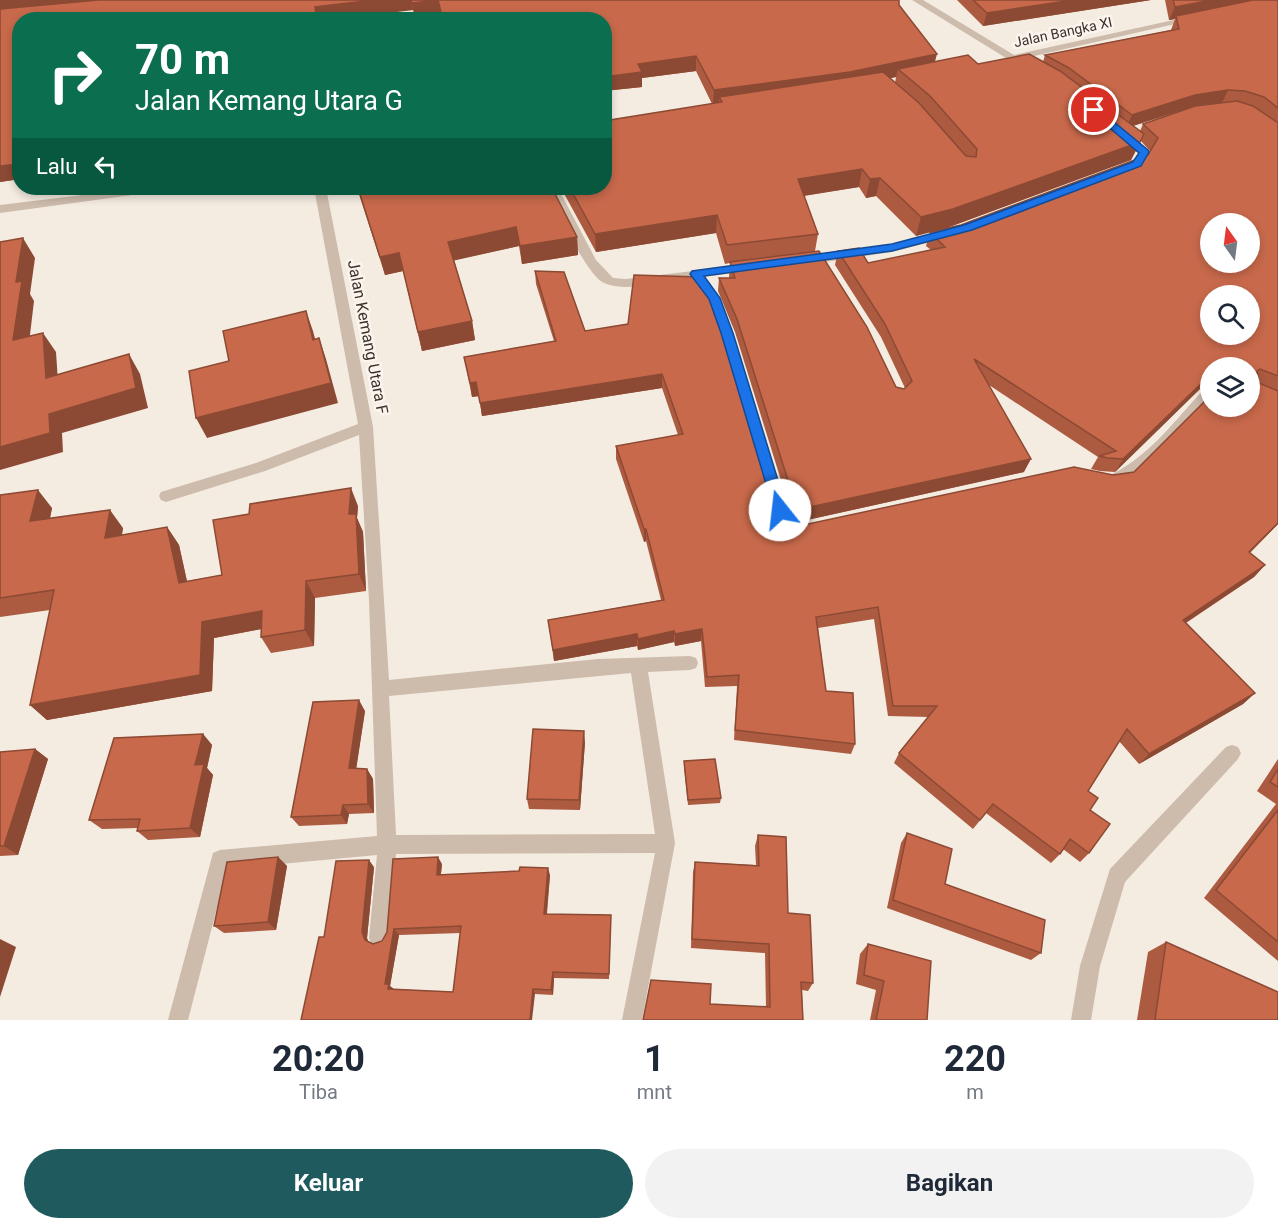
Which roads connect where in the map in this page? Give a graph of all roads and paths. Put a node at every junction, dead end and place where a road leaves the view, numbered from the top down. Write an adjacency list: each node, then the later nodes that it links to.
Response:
1 (917, 0): 3 (street)
2 (1205, 16): 3 (street, Jalan Bangka XI)
3 (1006, 60): 4 (street)
4 (1041, 74)
5 (1110, 123): 6 (street)
6 (1116, 171)
7 (108, 195): 10 (street)
8 (321, 195): 16 (street, Jalan Kemang Utara F)
9 (556, 195): 14 (street)
10 (0, 209)
11 (963, 229): 12 (street)
12 (787, 263)
13 (764, 266): 14 (street)
14 (696, 274): 19 (street)
15 (1200, 401): 17 (street)
16 (366, 427): 18 (street, Jalan Kemang Utara F); 22 (street)
17 (1097, 480)
18 (166, 496)
19 (806, 528)
20 (690, 663): 21 (street)
21 (638, 665): 22 (street); 24 (street)
22 (380, 689): 25 (street)
23 (1232, 753): 29 (street)
24 (666, 843): 25 (street); 28 (street)
25 (387, 845): 26 (street); 27 (street)
26 (379, 938)
27 (178, 1020)
28 (632, 1020)
29 (1081, 1020)

